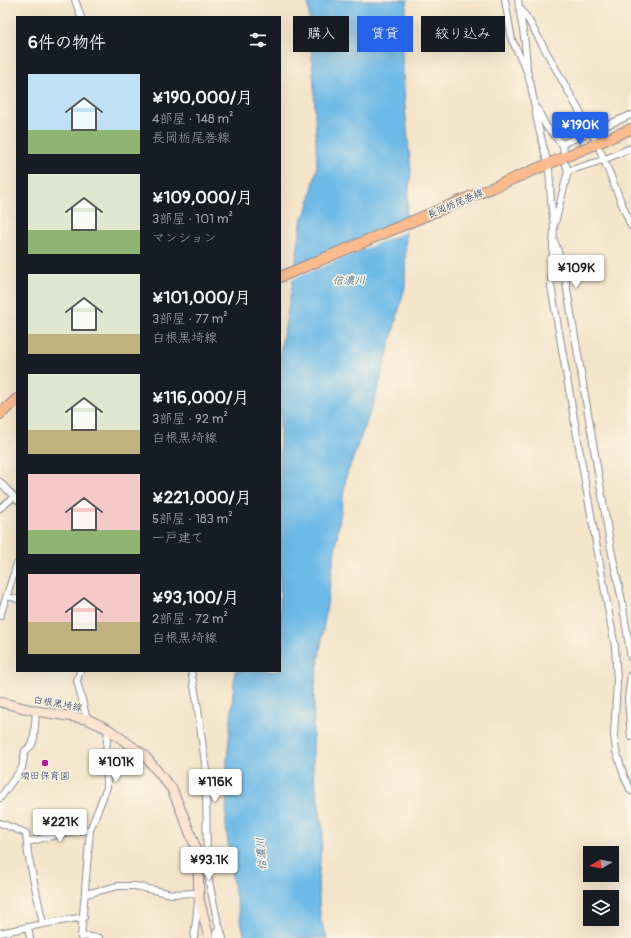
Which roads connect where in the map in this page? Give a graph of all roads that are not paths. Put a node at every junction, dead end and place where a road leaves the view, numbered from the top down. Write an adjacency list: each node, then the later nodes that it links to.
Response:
1 (75, 0): 5 (street)
2 (505, 0): 6 (street)
3 (518, 0): 4 (street)
4 (520, 8): 6 (street); 10 (street)
5 (81, 16)
6 (527, 71): 7 (street)
7 (534, 102): 12 (street); 17 (street)
8 (631, 115): 10 (street)
9 (631, 129): 17 (main road, 長岡栃尾巻線)
10 (592, 131): 11 (street); 12 (street)
11 (595, 139)
12 (562, 144): 15 (street)
13 (631, 148): 16 (street)
14 (600, 150): 16 (street)
15 (564, 152)
16 (603, 160): 18 (street); 19 (street)
17 (544, 166): 18 (street); 21 (main road, 長岡栃尾巻線)
18 (554, 226): 20 (street)
19 (631, 226)
20 (553, 239): 32 (street); 42 (street)
21 (281, 277)
22 (16, 400): 23 (main road)
23 (0, 414)
24 (0, 482): 25 (street)
25 (15, 499): 26 (street)
26 (0, 508)
27 (16, 567): 28 (street)
28 (7, 596): 29 (street); 30 (street)
29 (16, 599)
30 (1, 607): 31 (street)
31 (0, 616)
32 (631, 646): 33 (street)
33 (631, 658)
34 (80, 672): 39 (street)
35 (191, 672): 52 (street)
36 (631, 674): 41 (street)
37 (0, 702): 38 (main road, 白根黒埼線)
38 (36, 711): 39 (main road, 白根黒埼線); 43 (street)
39 (87, 719): 40 (main road, 白根黒埼線)
40 (108, 729): 45 (street); 48 (main road, 白根黒埼線)
41 (631, 737)
42 (631, 791)
43 (0, 798)
44 (0, 823): 46 (street)
45 (90, 830): 46 (street); 47 (street)
46 (27, 842): 50 (street)
47 (86, 894): 48 (street); 49 (street)
48 (198, 896): 57 (street); 58 (main road, 白根黒埼線)
49 (84, 917): 50 (street); 54 (street)
50 (43, 924): 51 (street)
51 (28, 927): 53 (street); 55 (street)
52 (220, 928): 59 (street); 60 (street)
53 (0, 933)
54 (82, 937): 56 (street)
55 (30, 938)
56 (99, 938)
57 (194, 938)
58 (209, 938)
59 (217, 938)
60 (223, 938)

